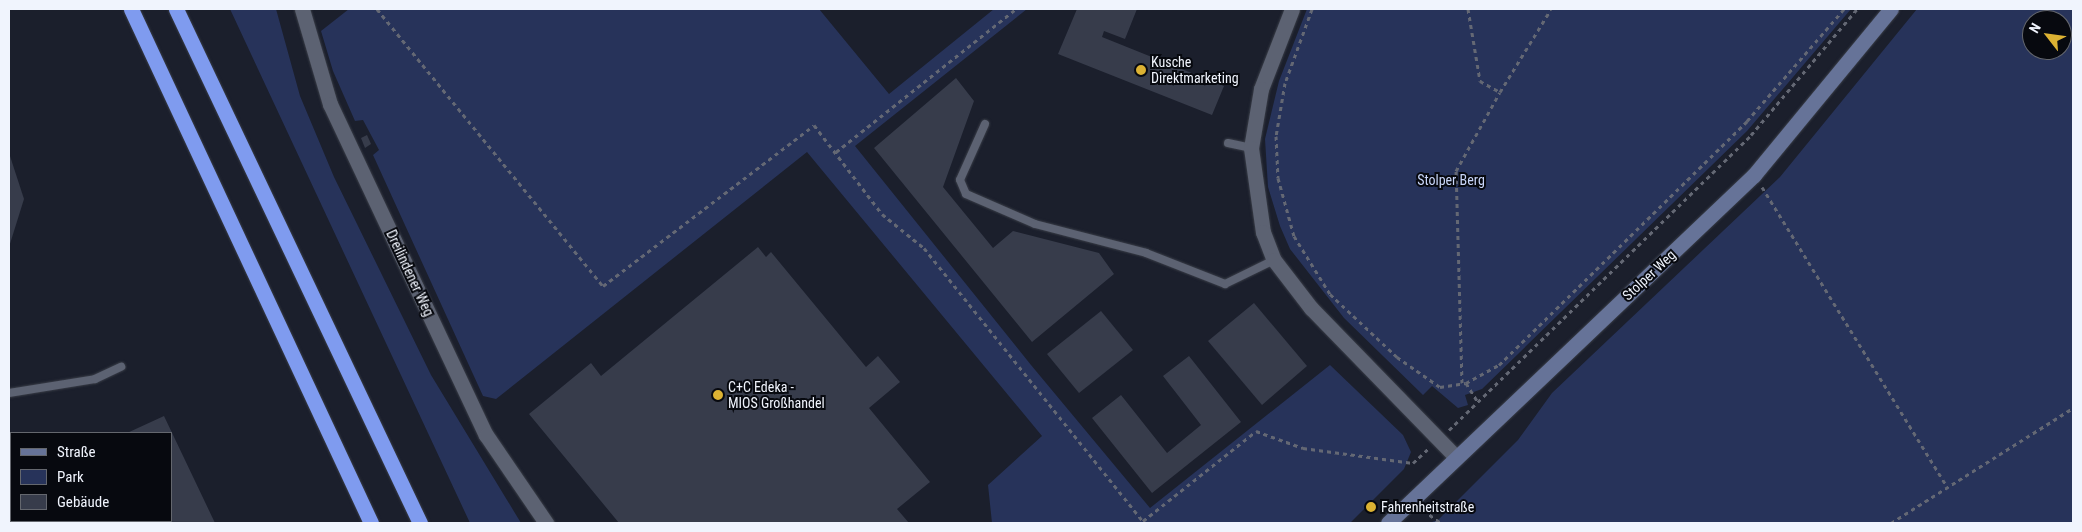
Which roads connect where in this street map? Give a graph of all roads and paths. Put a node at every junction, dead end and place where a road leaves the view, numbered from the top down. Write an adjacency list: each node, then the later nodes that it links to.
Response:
1 (131, 9): 29 (highway)
2 (176, 9): 30 (highway)
3 (302, 9): 31 (street, Dreilindener Weg)
4 (377, 9): 17 (path)
5 (1016, 9): 17 (path)
6 (1292, 9): 16 (street)
7 (1312, 9): 22 (path)
8 (1468, 9): 13 (path)
9 (1551, 9): 13 (path)
10 (1844, 9): 21 (path)
11 (1857, 9): 24 (path)
12 (1892, 9): 18 (street, Stolper Weg)
13 (1500, 92): 22 (path)
14 (984, 124): 19 (lane)
15 (1228, 143): 16 (lane)
16 (1251, 148): 19 (street)
17 (836, 152): 26 (path)
18 (1754, 175): 27 (street, Stolper Weg); 28 (path)
19 (1274, 260): 26 (street)
20 (121, 367): 23 (lane)
21 (1466, 383): 22 (path); 24 (path)
22 (1462, 384)
23 (9, 393)
24 (1478, 402): 26 (path)
25 (2073, 408): 28 (path)
26 (1438, 439): 27 (street)
27 (1456, 457): 32 (street, Stolper Weg)
28 (1947, 487): 33 (path)
29 (371, 523)
30 (420, 523)
31 (546, 523)
32 (1388, 523)
33 (1891, 523)

